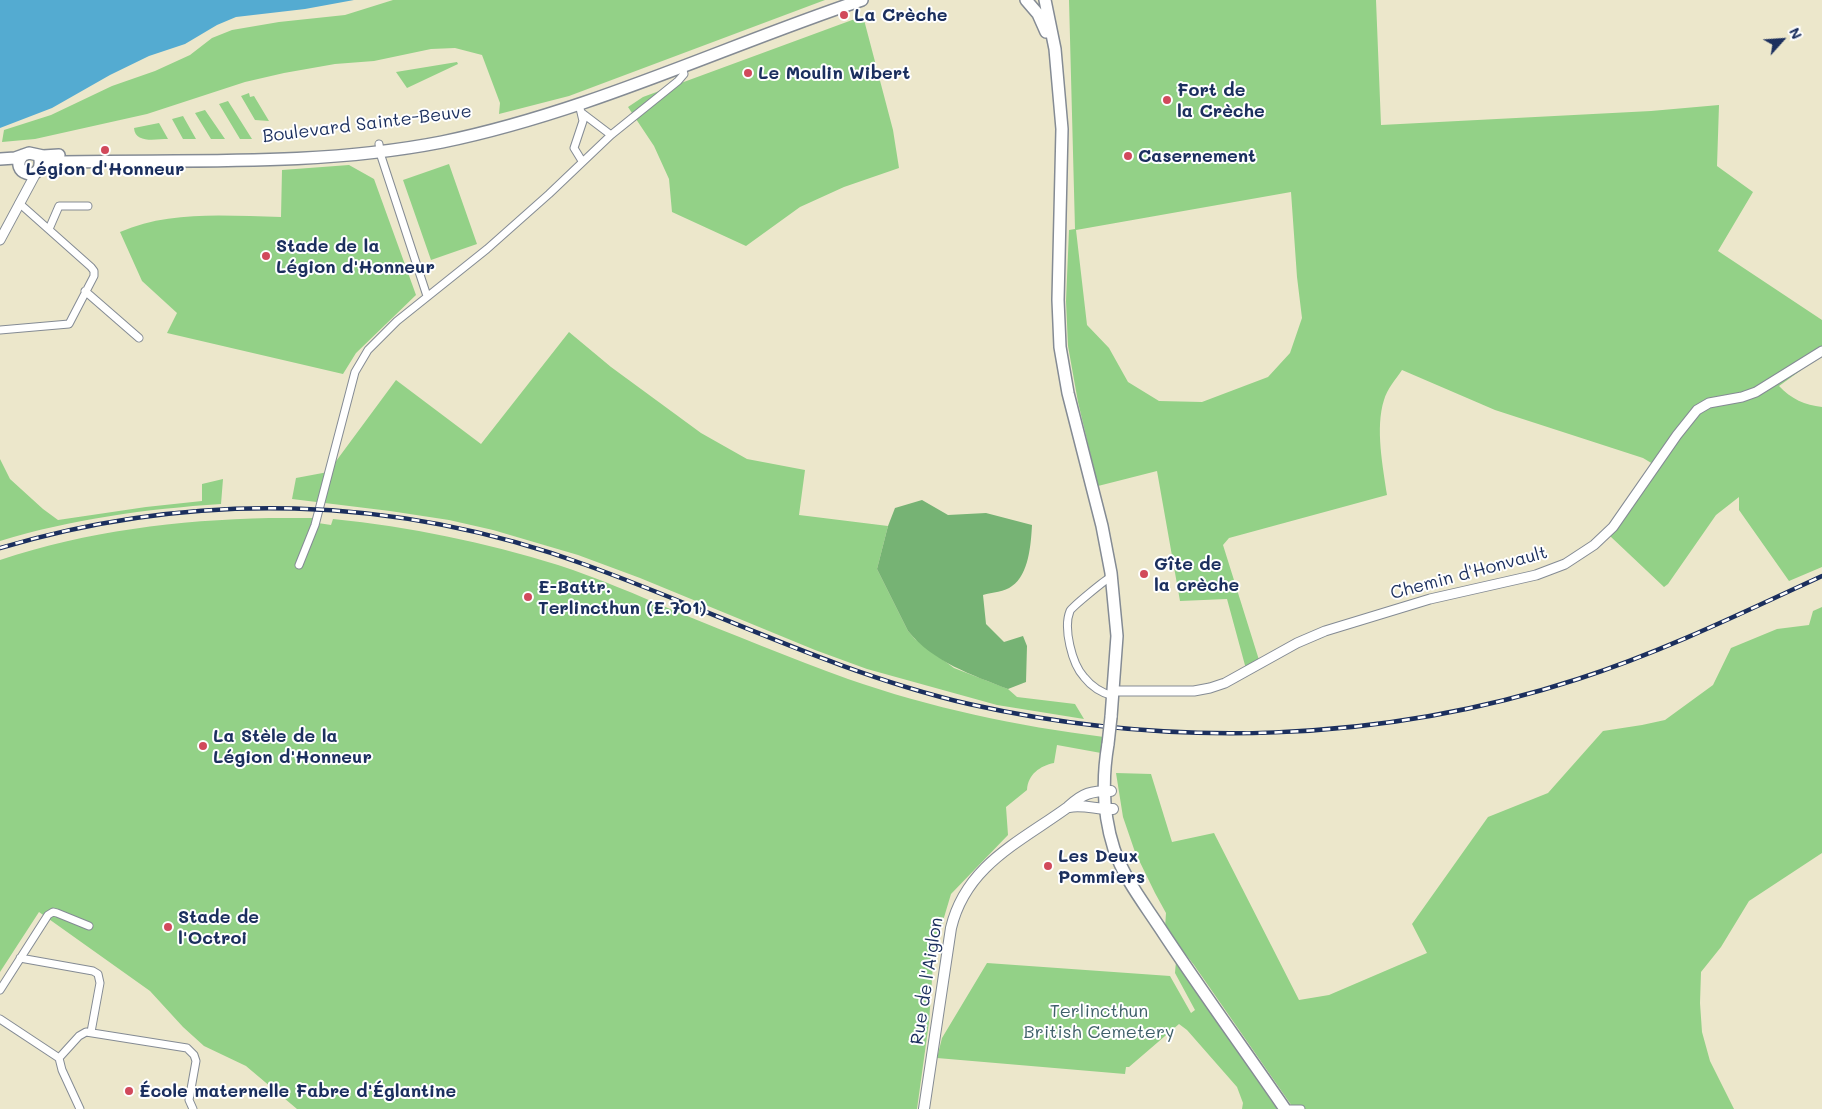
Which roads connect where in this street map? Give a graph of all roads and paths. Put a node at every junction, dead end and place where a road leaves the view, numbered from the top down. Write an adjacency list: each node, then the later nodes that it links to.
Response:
1 (862, 0): 4 (main road, Boulevard Sainte-Beuve)
2 (1026, 0): 5 (main road)
3 (1045, 0): 5 (main road)
4 (682, 67): 6 (main road, Boulevard Sainte-Beuve); 7 (street)
5 (1060, 104): 26 (main road)
6 (580, 108): 7 (street); 8 (main road, Boulevard Sainte-Beuve); 12 (street)
7 (611, 135): 12 (street)
8 (380, 148): 10 (main road, Boulevard Sainte-Beuve); 14 (main road, Boulevard Sainte-Beuve); 21 (street)
9 (23, 155): 10 (main road); 11 (main road); 13 (main road)
10 (36, 155): 14 (main road)
11 (0, 161): 13 (main road)
12 (582, 161): 21 (street)
13 (22, 170): 14 (main road); 15 (street)
14 (38, 170): 15 (street)
15 (26, 190): 16 (street)
16 (19, 203): 18 (street); 19 (street)
17 (88, 206): 18 (street)
18 (49, 229): 20 (street)
19 (0, 240)
20 (85, 291): 22 (street); 23 (street)
21 (428, 296): 25 (street)
22 (0, 330)
23 (139, 338)
24 (1822, 350): 27 (street, Chemin d'Honvault)
25 (299, 565)
26 (1111, 577): 27 (main road); 27 (street)
27 (1113, 694): 28 (main road, bridge)
28 (1108, 791): 29 (main road, Rue de l'Aiglon); 30 (main road)
29 (1068, 807): 30 (main road); 39 (main road, Rue de l'Aiglon)
30 (1109, 809): 40 (main road)
31 (89, 926): 32 (street)
32 (20, 958): 33 (street); 35 (street)
33 (0, 990)
34 (0, 1019): 36 (street)
35 (91, 1032): 36 (street); 38 (street)
36 (59, 1058): 37 (street)
37 (80, 1109)
38 (193, 1109)
39 (924, 1109)
40 (1286, 1109)
41 (1290, 1109): 42 (street)
42 (1301, 1109)

